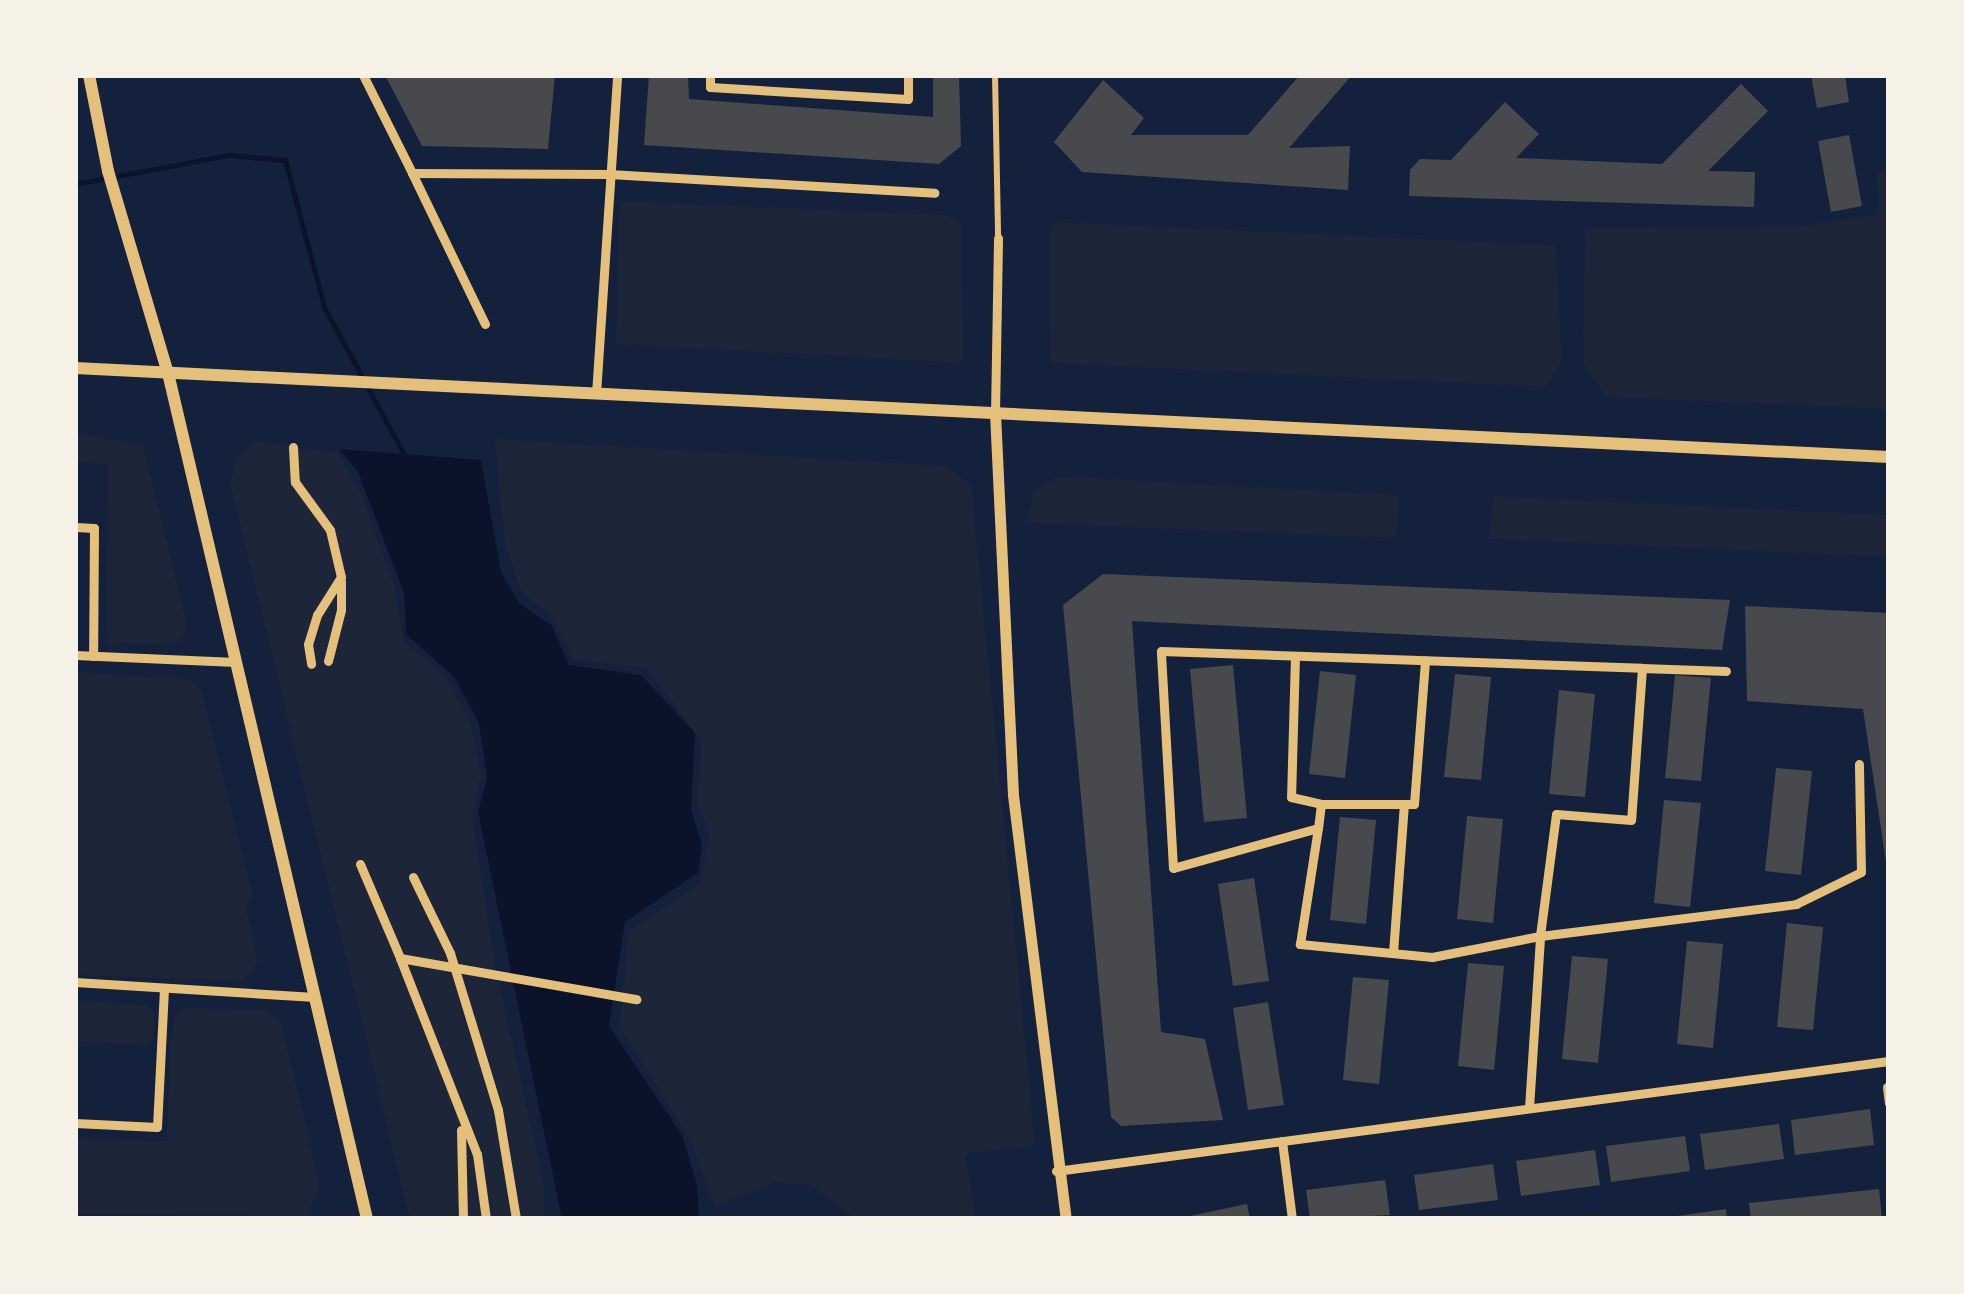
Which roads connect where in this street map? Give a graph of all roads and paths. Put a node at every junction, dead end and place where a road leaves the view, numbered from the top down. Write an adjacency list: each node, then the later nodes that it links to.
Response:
1 (89, 75): 13 (main road)
2 (363, 75): 7 (street)
3 (617, 75): 8 (street)
4 (710, 75): 5 (street)
5 (908, 75)
6 (995, 75): 10 (street)
7 (412, 173): 8 (street); 11 (street)
8 (609, 174): 9 (street); 14 (street)
9 (934, 193)
10 (998, 238): 15 (street)
11 (485, 324)
12 (75, 368): 13 (main road)
13 (168, 373): 14 (main road); 25 (main road)
14 (596, 394): 15 (main road)
15 (995, 413): 17 (main road); 50 (street)
16 (293, 446): 19 (street)
17 (1889, 457)
18 (75, 528): 21 (street)
19 (341, 577): 24 (street); 26 (street)
20 (75, 655): 21 (street)
21 (92, 656): 25 (street)
22 (1295, 656): 23 (street); 30 (street); 32 (street)
23 (1425, 660): 27 (street); 31 (street)
24 (328, 661)
25 (236, 662): 41 (main road)
26 (311, 664)
27 (1642, 668): 28 (street); 35 (street)
28 (1726, 671)
29 (1859, 764): 35 (street)
30 (1321, 804): 31 (street); 32 (street)
31 (1404, 804): 36 (street)
32 (1318, 828): 36 (street)
33 (360, 864): 37 (street)
34 (413, 877): 38 (street)
35 (1540, 936): 36 (street); 46 (street)
36 (1394, 953)
37 (400, 958): 38 (street); 48 (street)
38 (454, 964): 42 (street); 54 (street)
39 (75, 982): 40 (street)
40 (164, 988): 41 (street); 47 (street)
41 (315, 997): 51 (main road)
42 (636, 999)
43 (1889, 1061): 46 (street)
44 (1887, 1087): 45 (street)
45 (1889, 1103)
46 (1529, 1108): 49 (street)
47 (75, 1123)
48 (461, 1127): 52 (street); 53 (street)
49 (1282, 1141): 50 (street); 56 (street)
50 (1056, 1171): 55 (street)
51 (367, 1219)
52 (463, 1219)
53 (486, 1219)
54 (516, 1219)
55 (1066, 1219)
56 (1292, 1219)

